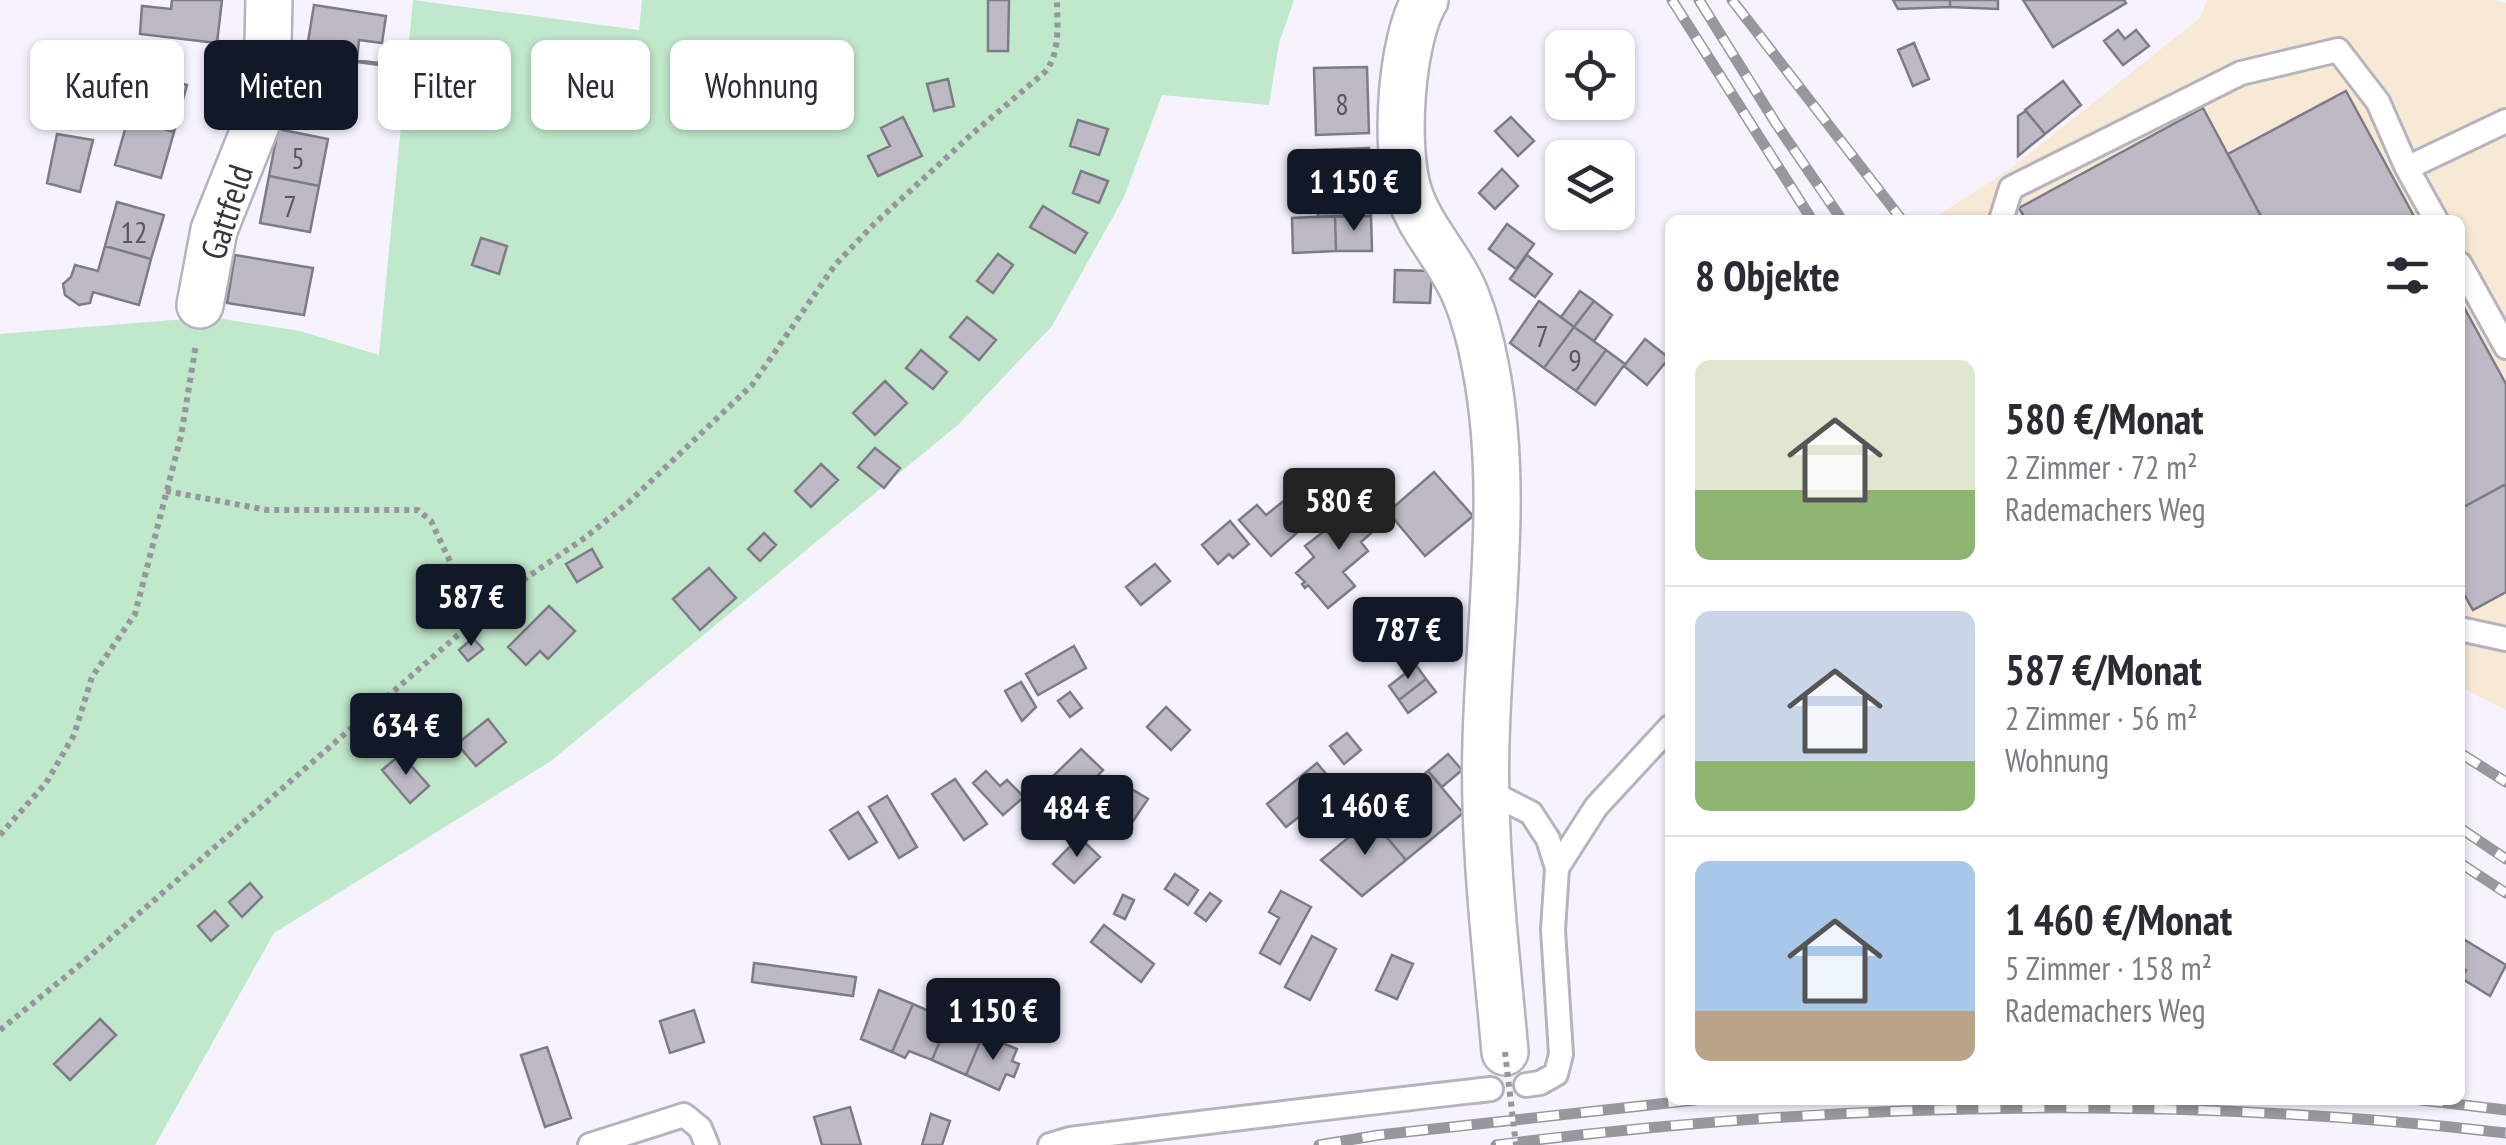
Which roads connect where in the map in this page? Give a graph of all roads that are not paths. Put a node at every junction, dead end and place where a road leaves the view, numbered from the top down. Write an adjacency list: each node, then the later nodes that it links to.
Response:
1 (269, 0): 8 (street, Gattfeld)
2 (1425, 0): 13 (street)
3 (2506, 121): 4 (lane)
4 (2407, 168): 5 (lane); 6 (lane)
5 (2002, 215)
6 (2433, 215)
7 (2465, 273): 9 (lane)
8 (200, 306)
9 (2506, 347)
10 (2465, 630): 11 (lane)
11 (2506, 639)
12 (1665, 732): 14 (lane)
13 (1488, 791): 14 (lane); 15 (street)
14 (1557, 868): 15 (lane)
15 (1508, 1076): 18 (lane)
16 (590, 1145): 17 (lane)
17 (707, 1145)
18 (1050, 1145)

